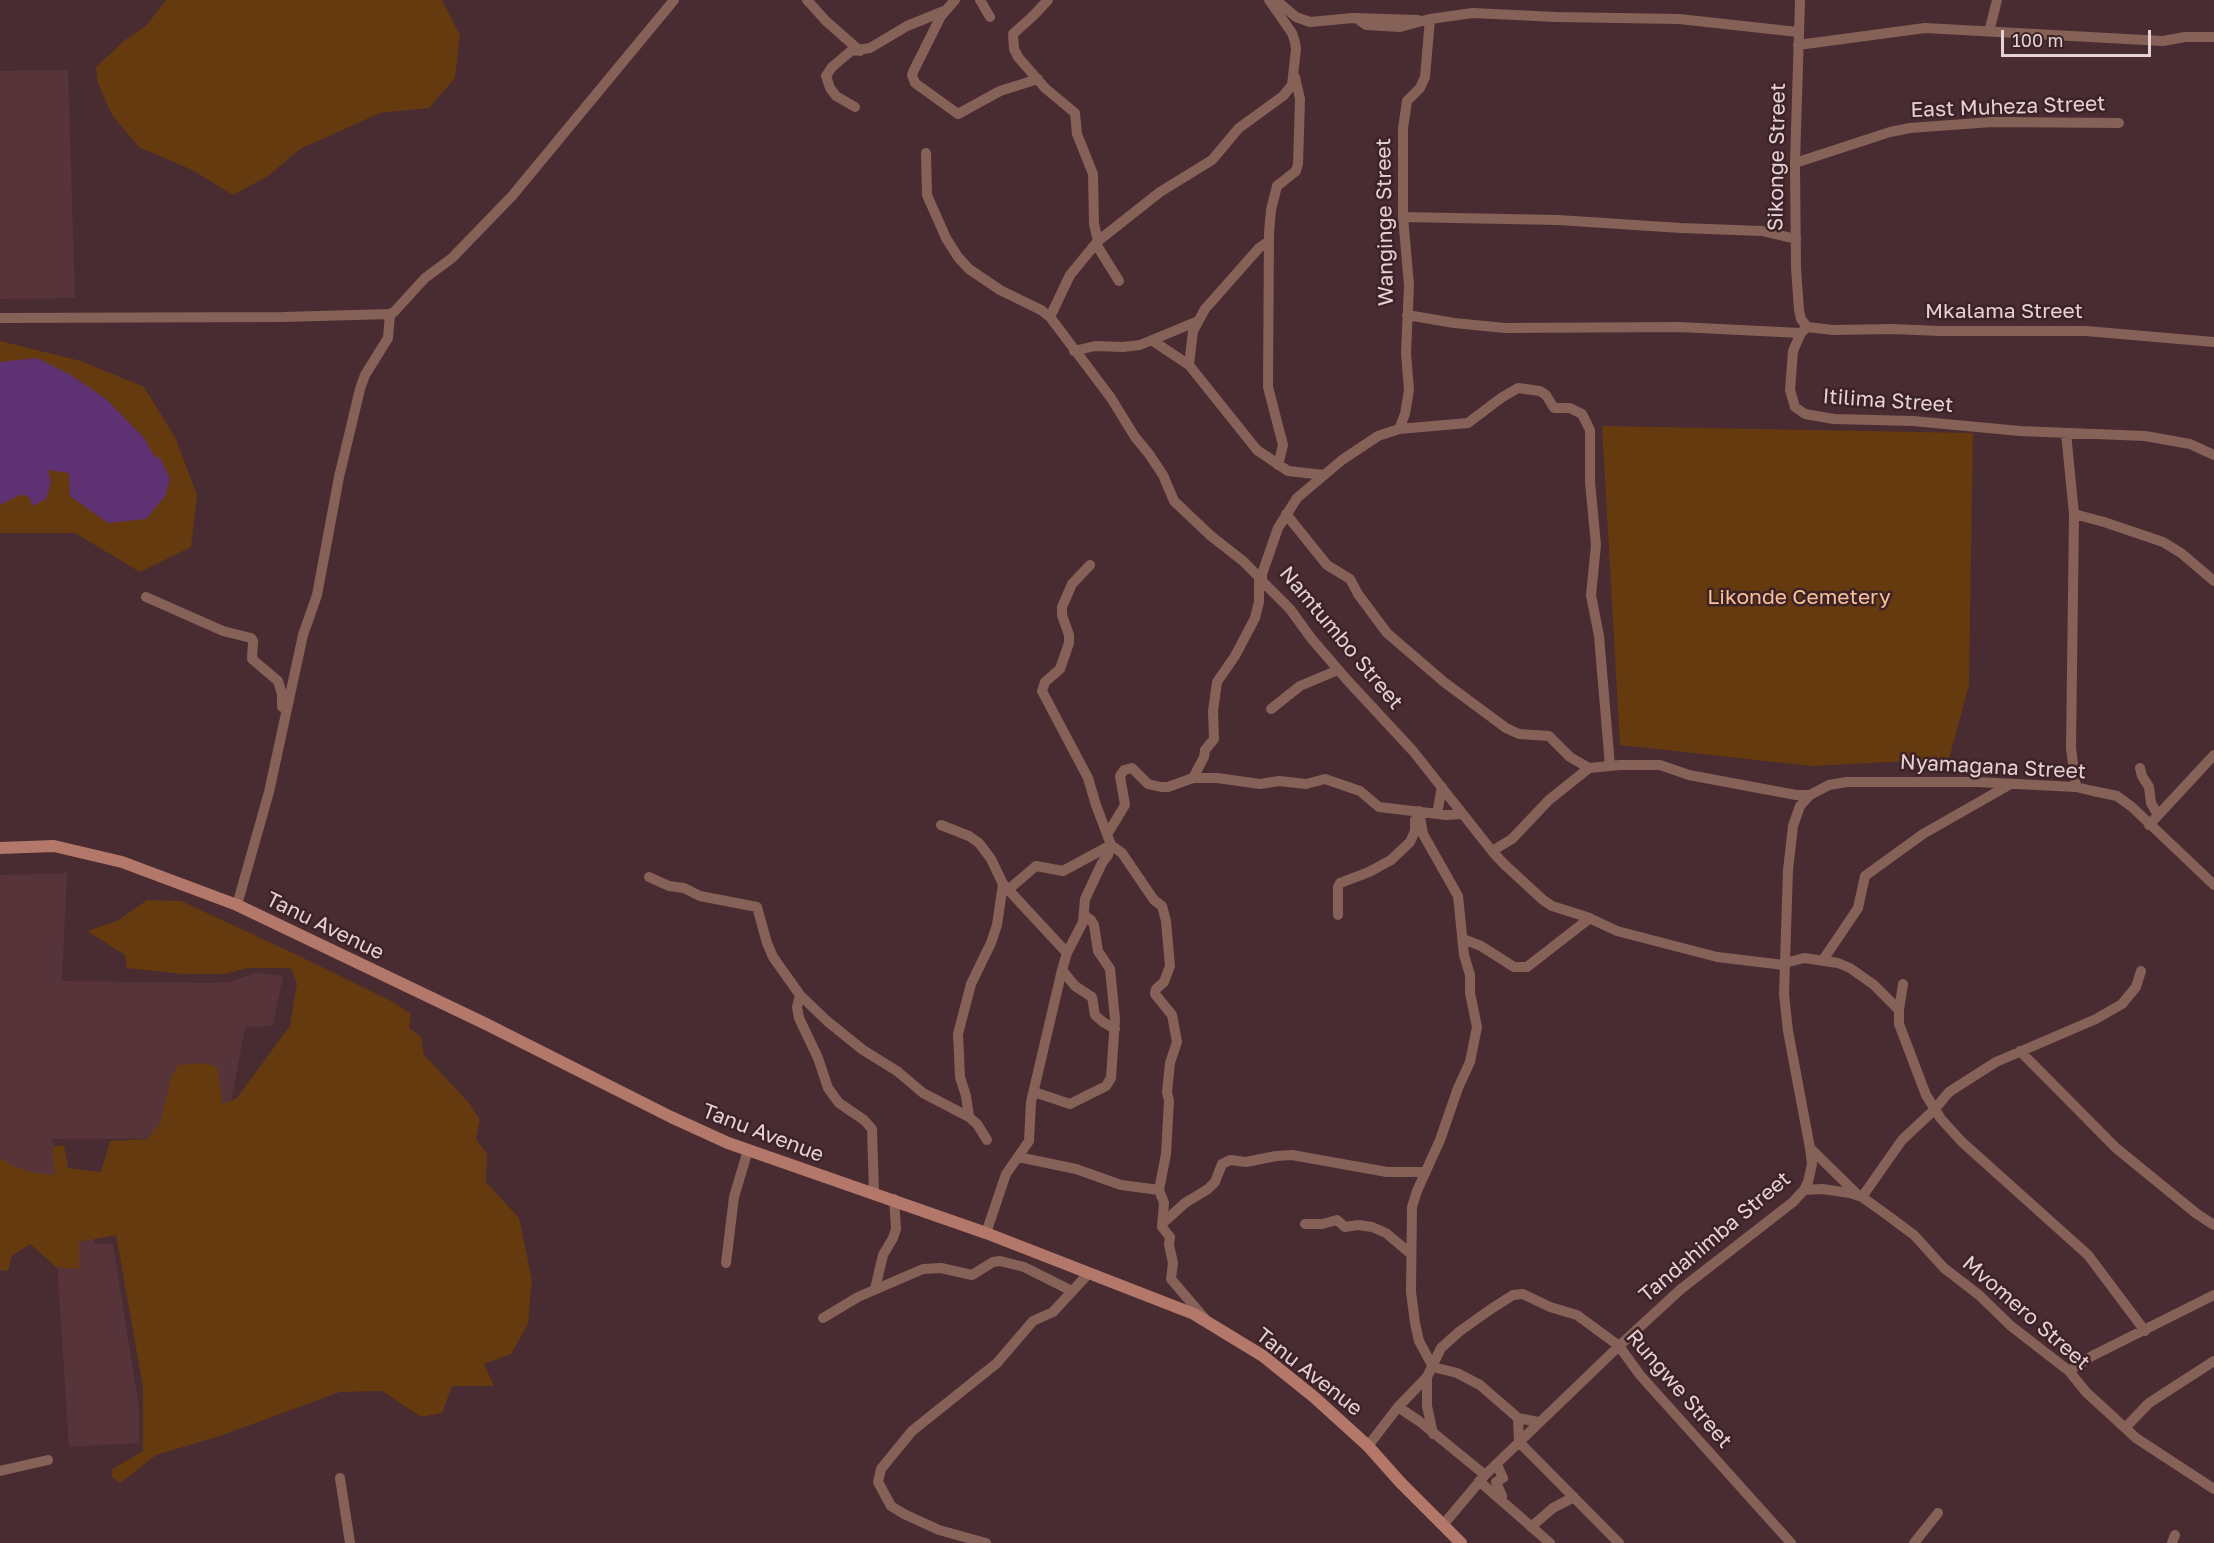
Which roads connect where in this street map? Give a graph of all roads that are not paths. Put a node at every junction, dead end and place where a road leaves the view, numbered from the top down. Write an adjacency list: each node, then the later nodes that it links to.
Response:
1 (674, 0): 29 (street)
2 (807, 0): 17 (street)
3 (955, 0): 10 (street)
4 (980, 0): 11 (street)
5 (1048, 0): 19 (street)
6 (1269, 0): 18 (street)
7 (1276, 0): 12 (street)
8 (1800, 0): 13 (street, Sikonge Street)
9 (1997, 0): 14 (street)
10 (944, 11): 17 (street); 19 (street)
11 (990, 17)
12 (1426, 20): 13 (street); 24 (street, Wanginge Street)
13 (1798, 32): 16 (street, Sikonge Street)
14 (1989, 32): 15 (street); 16 (street)
15 (2214, 37)
16 (1798, 45): 23 (street, Sikonge Street)
17 (860, 51): 20 (street)
18 (1294, 74): 26 (street); 27 (street)
19 (1038, 79): 27 (street)
20 (855, 107)
21 (2119, 123): 23 (street, East Muheza Street)
22 (926, 153): 31 (street)
23 (1795, 163): 25 (street, Sikonge Street)
24 (1403, 217): 25 (street); 30 (street, Wanginge Street)
25 (1796, 239): 34 (street, Sikonge Street)
26 (1269, 241): 33 (street); 42 (street)
27 (1097, 242): 28 (street); 31 (street)
28 (1119, 281)
29 (390, 314): 32 (street); 52 (street)
30 (1407, 315): 34 (street, Mkalama Street); 39 (street, Wanginge Street)
31 (1050, 317): 37 (street)
32 (0, 318)
33 (1198, 321): 35 (street); 38 (street)
34 (1804, 330): 36 (street, Mkalama Street); 40 (street, Itilima Street)
35 (1153, 341): 37 (street); 38 (street)
36 (2214, 342)
37 (1074, 351): 47 (street)
38 (1189, 365): 42 (street)
39 (1399, 429): 43 (street, Namtumbo Street); 54 (street, Namtumbo Street)
40 (2066, 433): 41 (street, Itilima Street); 45 (street)
41 (2214, 455)
42 (1278, 465): 43 (street)
43 (1324, 475): 44 (street, Namtumbo Street)
44 (1286, 514): 47 (street, Namtumbo Street); 55 (street)
45 (2074, 514): 48 (street); 60 (street)
46 (1090, 565): 68 (street)
47 (1261, 580): 50 (street, Namtumbo Street); 57 (street)
48 (2214, 581)
49 (146, 597): 52 (street)
50 (1338, 670): 51 (street); 59 (street, Namtumbo Street)
51 (1271, 709)
52 (284, 722): 75 (street)
53 (2214, 755): 65 (street)
54 (1610, 766): 55 (street); 61 (street)
55 (1589, 768): 71 (street)
56 (2140, 768): 65 (street)
57 (1193, 778): 62 (street); 68 (street)
58 (2012, 784): 60 (street, Nyamagana Street); 61 (street, Nyamagana Street); 81 (street)
59 (1442, 786): 63 (street); 64 (street, Namtumbo Street)
60 (2076, 787): 67 (street, Nyamagana Street)
61 (1810, 795): 82 (street, Tandahimba Street)
62 (1418, 811): 63 (street); 77 (street); 79 (street)
63 (1437, 814): 64 (street)
64 (1462, 814): 71 (street, Namtumbo Street)
65 (2158, 814): 67 (street)
66 (940, 825): 74 (street)
67 (2149, 825): 73 (street, Nyamagana Street)
68 (1108, 833): 69 (street)
69 (1111, 845): 74 (street); 76 (street); 98 (street)
70 (0, 848): 75 (street, Tanu Avenue)
71 (1492, 851): 78 (street, Namtumbo Street)
72 (649, 876): 86 (street)
73 (2214, 885)
74 (1006, 886): 80 (street); 92 (street)
75 (237, 905): 95 (street, Tanu Avenue)
76 (1084, 915): 80 (street); 88 (street)
77 (1338, 915)
78 (1590, 918): 79 (street); 82 (street, Namtumbo Street)
79 (1462, 939): 97 (street)
80 (1067, 953): 83 (street)
81 (1823, 960): 82 (street, Namtumbo Street); 87 (street, Namtumbo Street)
82 (1784, 964): 94 (street, Tandahimba Street)
83 (1062, 970): 88 (street); 90 (street)
84 (2141, 970): 89 (street)
85 (1903, 984): 87 (street)
86 (800, 995): 92 (street); 100 (street)
87 (1899, 1010): 91 (street)
88 (1115, 1029): 90 (street)
89 (2020, 1051): 91 (street); 105 (street)
90 (1034, 1092): 96 (street)
91 (1934, 1110): 101 (street); 115 (street)
92 (969, 1117): 93 (street)
93 (987, 1140)
94 (1810, 1148): 99 (street, Tandahimba Street); 101 (street)
95 (748, 1150): 100 (street, Tanu Avenue); 108 (street)
96 (1018, 1157): 98 (street); 106 (street)
97 (1425, 1172): 103 (street); 107 (street)
98 (1159, 1190): 103 (street)
99 (1804, 1190): 101 (street, Mvomero Street); 116 (street, Tandahimba Street)
100 (874, 1192): 102 (street, Tanu Avenue)
101 (1860, 1196): 118 (street, Mvomero Street)
102 (894, 1200): 106 (street, Tanu Avenue); 110 (street)
103 (1164, 1222): 114 (street)
104 (1305, 1224): 107 (street)
105 (2214, 1225)
106 (986, 1233): 109 (street, Tanu Avenue)
107 (1411, 1254): 119 (street)
108 (726, 1263)
109 (1089, 1273): 111 (street); 114 (street, Tanu Avenue)
110 (874, 1289): 111 (street); 113 (street)
111 (1072, 1291): 141 (street)
112 (2214, 1295): 115 (street)
113 (823, 1318)
114 (1208, 1323): 126 (street, Tanu Avenue)
115 (2145, 1331): 118 (street)
116 (1619, 1346): 119 (street, Rungwe Street); 122 (street, Tandahimba Street); 145 (street, Rungwe Street)
117 (2214, 1361): 123 (street)
118 (2069, 1371): 123 (street, Mvomero Street)
119 (1430, 1372): 120 (street, Rungwe Street); 121 (street); 124 (street)
120 (1398, 1407): 124 (street); 126 (street, Rungwe Street)
121 (1518, 1418): 122 (street); 125 (street)
122 (1538, 1422): 125 (street, Tandahimba Street)
123 (2125, 1428): 133 (street, Mvomero Street)
124 (1433, 1434): 132 (street)
125 (1519, 1443): 128 (street, Tandahimba Street); 135 (street)
126 (1368, 1446): 138 (street, Tanu Avenue)
127 (48, 1460): 129 (street)
128 (1497, 1465): 132 (street, Tandahimba Street); 136 (street)
129 (0, 1471)
130 (2214, 1476): 133 (street)
131 (340, 1478): 140 (street)
132 (1482, 1478): 136 (street); 138 (street, Tandahimba Street)
133 (2201, 1481): 134 (street, Mvomero Street)
134 (2214, 1488)
135 (1574, 1497): 139 (street); 144 (street)
136 (1508, 1505): 139 (street)
137 (1938, 1513): 146 (street)
138 (1443, 1524): 142 (street, Tanu Avenue)
139 (1531, 1527): 143 (street)
140 (350, 1543)
141 (986, 1543)
142 (1461, 1543)
143 (1550, 1543)
144 (1619, 1543)
145 (1791, 1543)
146 (1914, 1543)

